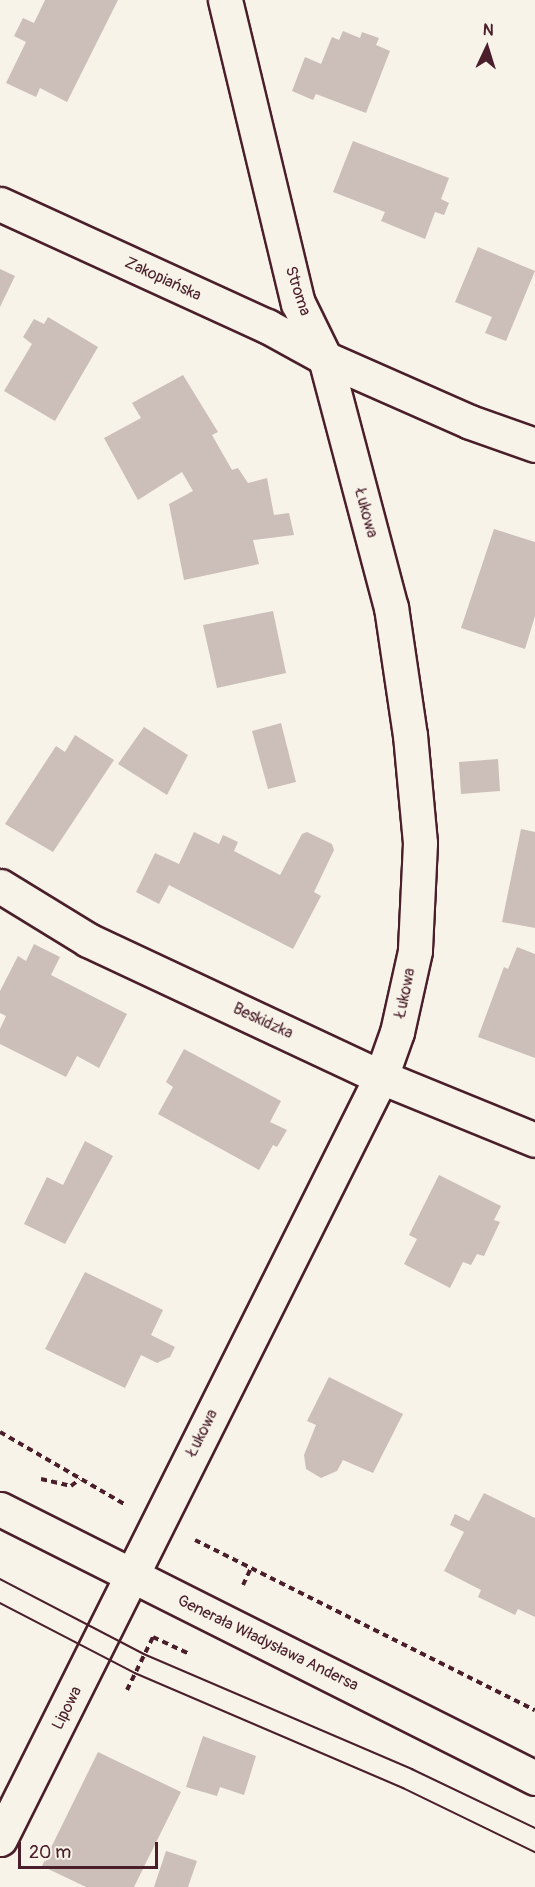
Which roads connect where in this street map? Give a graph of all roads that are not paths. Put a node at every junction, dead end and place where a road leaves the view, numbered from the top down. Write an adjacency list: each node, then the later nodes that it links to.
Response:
1 (225, 0): 3 (street, Stroma)
2 (0, 204): 3 (street, Zakopiańska)
3 (325, 358): 4 (street); 6 (street, Łukowa)
4 (535, 445)
5 (0, 886): 6 (street, Beskidzka)
6 (381, 1077): 7 (street, Beskidzka); 9 (street, Łukowa)
7 (535, 1140)
8 (0, 1509): 9 (street, Generała Władysława Andersa)
9 (130, 1575): 10 (street, Generała Władysława Andersa); 11 (street, Lipowa)
10 (535, 1778)
11 (0, 1839)

